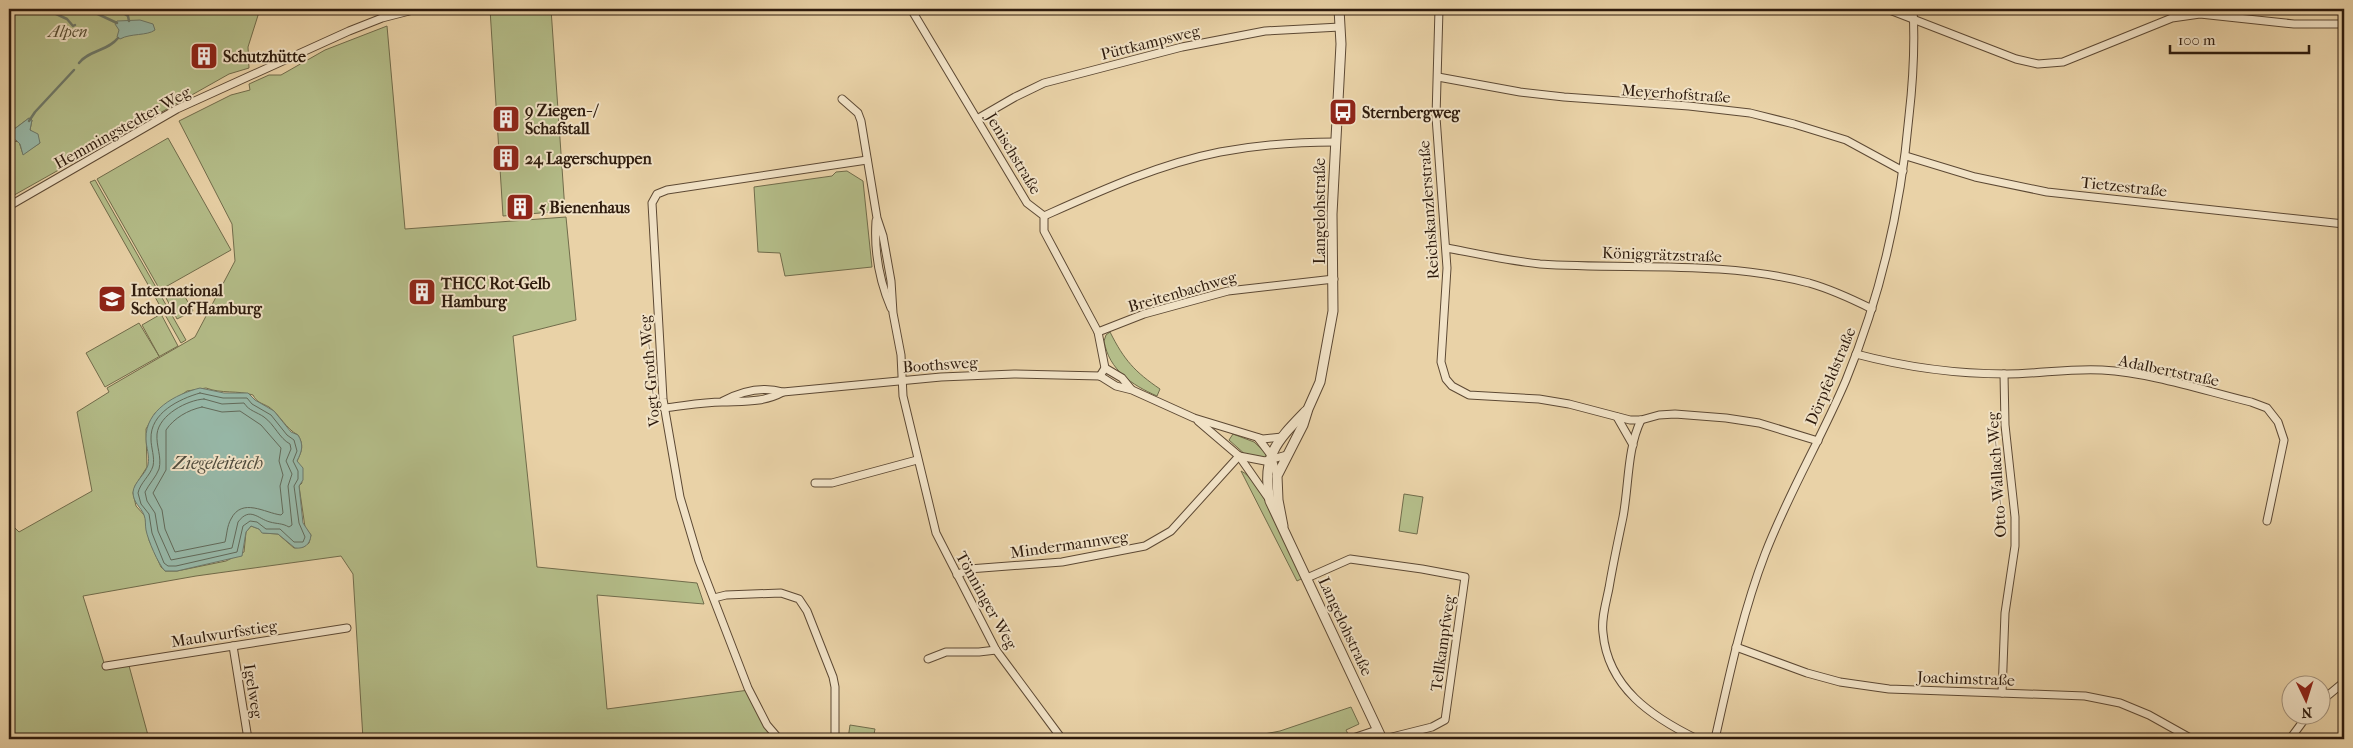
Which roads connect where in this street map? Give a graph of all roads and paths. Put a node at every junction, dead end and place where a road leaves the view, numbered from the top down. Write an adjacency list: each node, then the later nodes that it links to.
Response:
1 (417, 9): 17 (street, Hemmingstedter Weg)
2 (911, 9): 12 (street, Jenischstraße)
3 (1339, 9): 9 (street, Langelohstraße)
4 (1439, 9): 10 (street, Reichskanzlerstraße)
5 (1888, 9): 7 (street)
6 (1913, 9): 7 (street, Dörpfeldstraße)
7 (1914, 19): 8 (street); 14 (street, Dörpfeldstraße)
8 (2344, 24)
9 (1340, 27): 12 (street, Püttkampsweg); 13 (street, Langelohstraße)
10 (1438, 77): 16 (street, Meyerhofstraße); 20 (street, Reichskanzlerstraße)
11 (842, 99): 15 (street, Tönninger Weg)
12 (977, 119): 18 (street, Jenischstraße)
13 (1335, 142): 18 (street); 21 (street, Langelohstraße)
14 (1906, 156): 16 (street, Dörpfeldstraße); 19 (street, Tietzestraße)
15 (868, 160): 28 (street, Tönninger Weg); 32 (street, Vogt-Groth-Weg)
16 (1903, 171): 22 (street, Dörpfeldstraße)
17 (9, 206)
18 (1044, 216): 23 (street, Jenischstraße)
19 (2344, 224)
20 (1447, 248): 22 (street, Königgrätzstraße); 34 (street, Reichskanzlerstraße)
21 (1334, 279): 23 (street, Breitenbachweg); 33 (street, Langelohstraße)
22 (1872, 309): 24 (street, Dörpfeldstraße)
23 (1098, 332): 25 (street, Jenischstraße)
24 (1856, 354): 26 (street, Adalbertstraße); 39 (street, Dörpfeldstraße)
25 (1105, 368): 27 (street); 29 (street)
26 (2004, 374): 48 (street, Adalbertstraße); 60 (street, Otto-Wallach-Weg)
27 (1100, 376): 28 (street, Boothsweg); 29 (street)
28 (902, 380): 30 (street, Boothsweg); 44 (street, Tönninger Weg)
29 (1132, 390): 35 (street)
30 (783, 392): 31 (street, Boothsweg); 31 (street, Boothsweg)
31 (722, 402): 32 (street, Boothsweg)
32 (664, 408): 52 (street, Vogt-Groth-Weg)
33 (1308, 409): 37 (street, Langelohstraße); 41 (street, Langelohstraße)
34 (1616, 417): 36 (street, Reichskanzlerstraße); 40 (street)
35 (1194, 418): 38 (street); 42 (street)
36 (1641, 420): 39 (street, Reichskanzlerstraße); 40 (street)
37 (1282, 437): 38 (street); 43 (street, Langelohstraße)
38 (1258, 438): 43 (street)
39 (1818, 441): 55 (street, Dörpfeldstraße)
40 (1633, 445): 70 (street)
41 (1287, 455): 43 (street); 45 (street, Langelohstraße)
42 (1239, 456): 43 (street); 47 (street); 50 (street, Mindermannweg)
43 (1271, 459): 45 (street); 47 (street, Langelohstraße)
44 (917, 460): 46 (street); 50 (street, Tönninger Weg)
45 (1277, 476): 49 (street, Langelohstraße)
46 (815, 483)
47 (1270, 501): 49 (street, Langelohstraße)
48 (2267, 521)
49 (1283, 526): 51 (street, Langelohstraße)
50 (957, 575): 56 (street, Tönninger Weg)
51 (1308, 578): 63 (street, Langelohstraße); 69 (street, Tellkampfweg)
52 (714, 598): 65 (street, Vogt-Groth-Weg); 66 (street)
53 (347, 628): 54 (street, Maulwurfsstieg)
54 (233, 646): 58 (street, Maulwurfsstieg); 64 (street, Igelweg)
55 (1736, 647): 60 (street, Joachimstraße); 71 (street, Dörpfeldstraße)
56 (996, 650): 57 (street); 67 (street, Tönninger Weg)
57 (928, 659)
58 (106, 666)
59 (2344, 682): 61 (street)
60 (2002, 693): 72 (street, Joachimstraße)
61 (2330, 694)
62 (2300, 726): 73 (street)
63 (1377, 730): 68 (street); 69 (street, Langelohstraße)
64 (248, 739)
65 (779, 739)
66 (835, 739)
67 (1062, 739)
68 (1350, 739)
69 (1383, 739)
70 (1697, 739)
71 (1714, 739)
72 (2192, 739)
73 (2290, 739)

